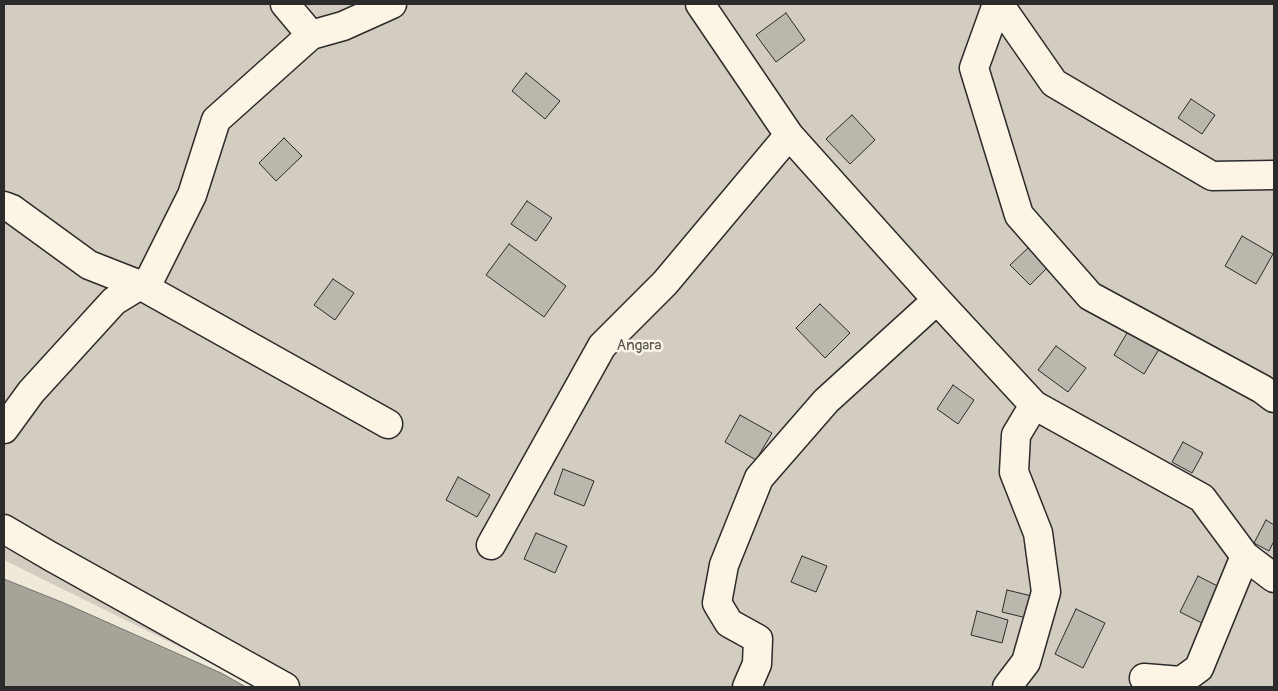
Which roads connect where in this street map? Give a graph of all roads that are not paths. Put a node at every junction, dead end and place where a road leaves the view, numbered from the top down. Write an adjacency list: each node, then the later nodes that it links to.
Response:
1 (284, 4): 5 (street)
2 (392, 4): 5 (street)
3 (700, 4): 6 (street)
4 (998, 4): 7 (street); 11 (street)
5 (312, 35): 9 (street)
6 (789, 135): 10 (street); 16 (street)
7 (1274, 175)
8 (4, 206): 9 (street)
9 (140, 286): 13 (street); 14 (street)
10 (937, 300): 12 (street); 21 (street)
11 (1274, 398)
12 (1034, 405): 17 (street); 22 (street)
13 (388, 424)
14 (4, 429)
15 (4, 529): 20 (street)
16 (491, 545)
17 (1245, 556): 18 (street); 19 (street)
18 (1274, 578)
19 (1144, 678)
20 (285, 687)
21 (747, 687)
22 (1007, 687)

